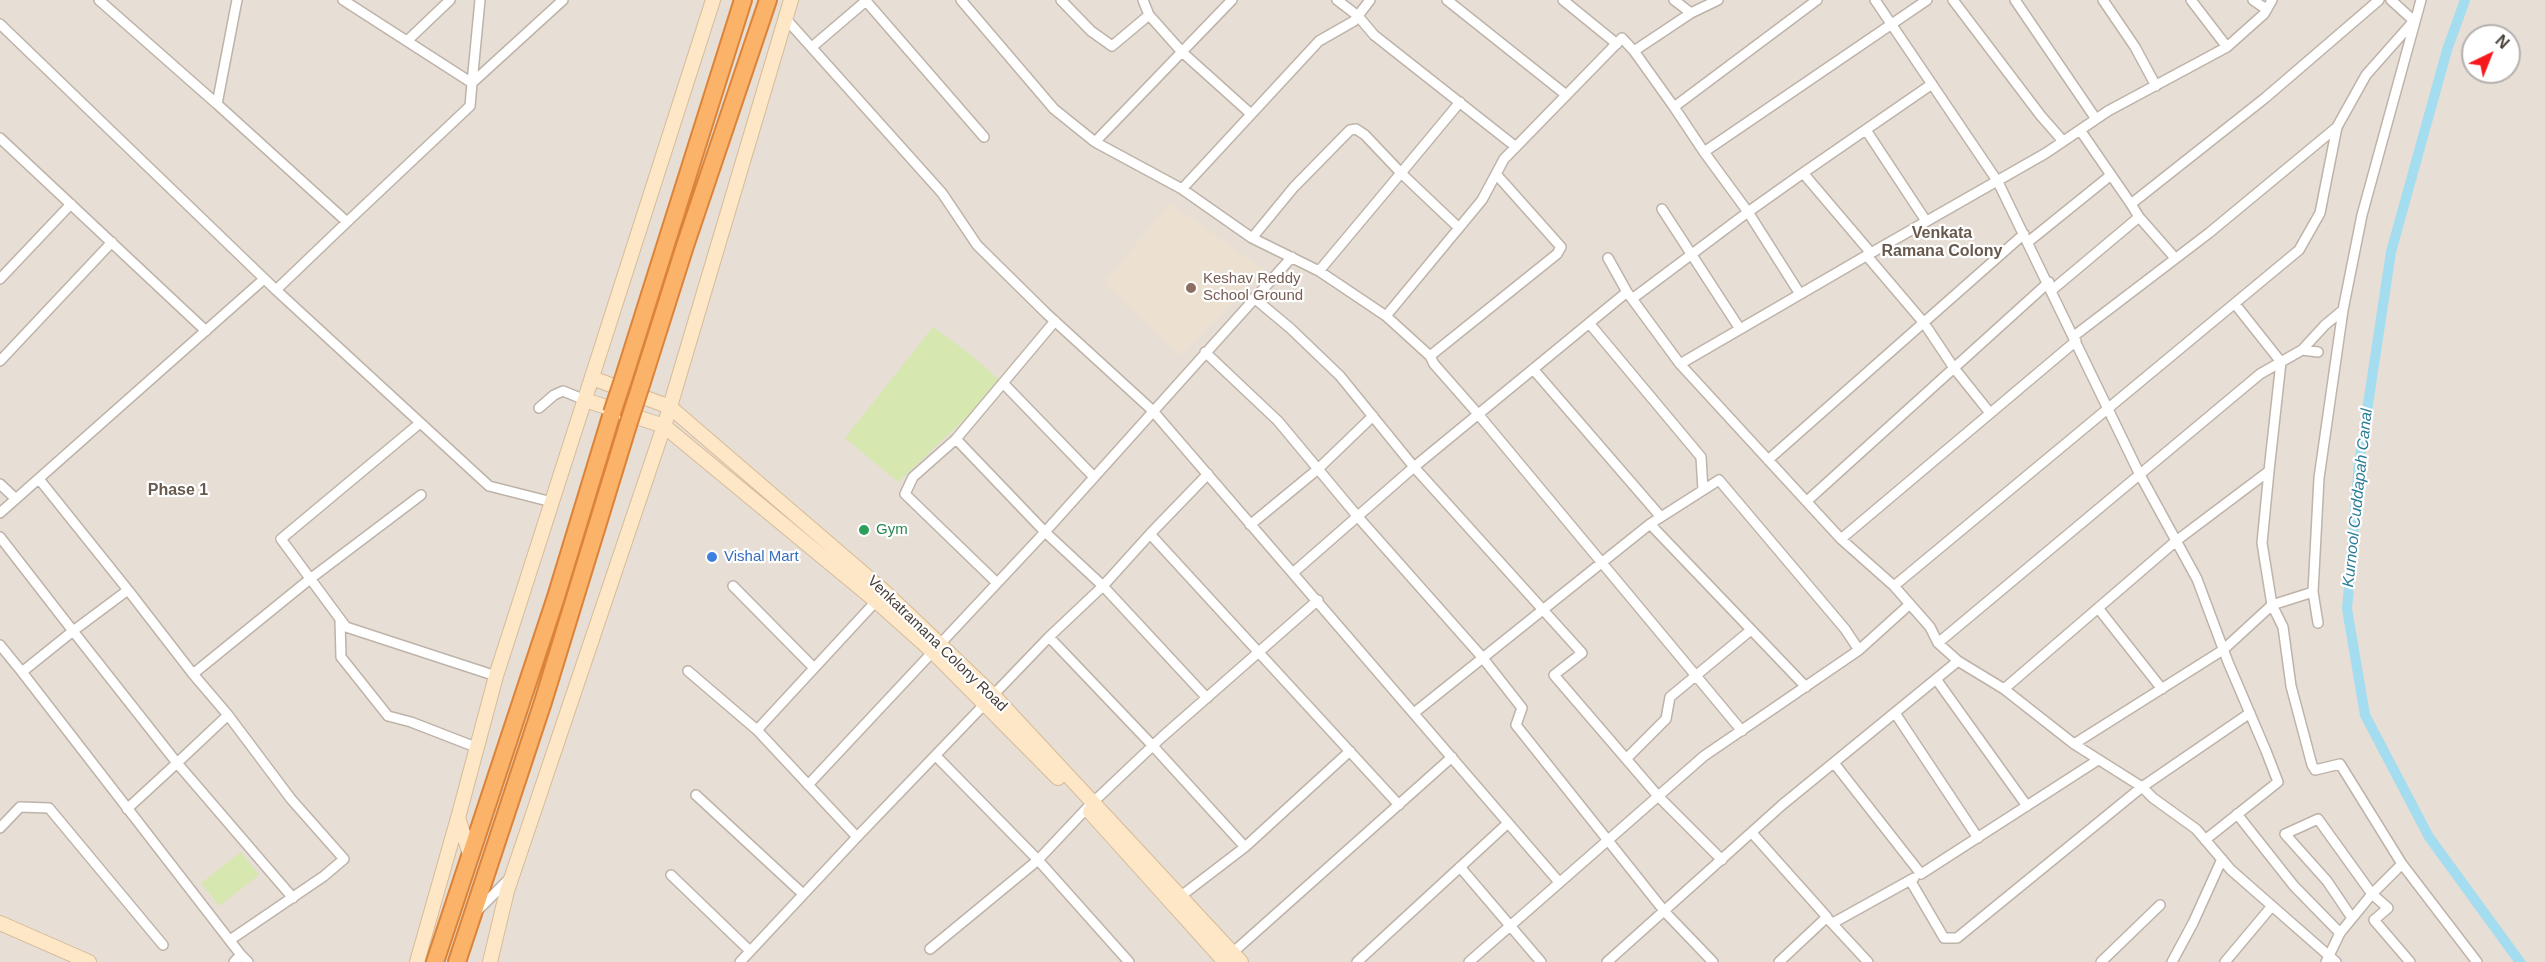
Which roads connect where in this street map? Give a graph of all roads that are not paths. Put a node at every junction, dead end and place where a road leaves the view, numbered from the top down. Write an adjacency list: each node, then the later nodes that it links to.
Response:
1 (99, 0): 53 (street)
2 (237, 0): 53 (street)
3 (343, 0): 42 (street)
4 (450, 0): 42 (street)
5 (480, 0): 48 (street)
6 (563, 0): 48 (street)
7 (713, 0): 114 (street)
8 (743, 0): 225 (highway, bridge)
9 (768, 0): 243 (highway, bridge)
10 (791, 0): 38 (street)
11 (867, 0): 44 (street); 60 (street)
12 (961, 0): 63 (street)
13 (1143, 0): 36 (street)
14 (1232, 0): 47 (street)
15 (1337, 0): 37 (street)
16 (1370, 0): 37 (street)
17 (1447, 0): 51 (street)
18 (1563, 0): 43 (street)
19 (1674, 0): 35 (street)
20 (1718, 0): 35 (street)
21 (1817, 0): 54 (street)
22 (1875, 0): 41 (street)
23 (1927, 0): 41 (street)
24 (1953, 0): 62 (street)
25 (2014, 0): 56 (street)
26 (2103, 0): 50 (street)
27 (2191, 0): 45 (street)
28 (2253, 0): 34 (street)
29 (2272, 0): 34 (street)
30 (2379, 0): 73 (street)
31 (2391, 0): 39 (street)
32 (2421, 0): 39 (street)
33 (1065, 1): 36 (street)
34 (2266, 9): 45 (street)
35 (1691, 13): 46 (street)
36 (1149, 15): 47 (street)
37 (1358, 16): 52 (street); 55 (street)
38 (786, 19): 44 (street); 117 (street)
39 (2414, 21): 57 (street); 97 (street)
40 (0, 24): 90 (street)
41 (1892, 24): 49 (street); 65 (street)
42 (407, 41): 48 (street)
43 (1617, 44): 46 (street); 51 (street)
44 (812, 47): 99 (street)
45 (2228, 47): 50 (street)
46 (1634, 51): 54 (street)
47 (1182, 52): 55 (street); 63 (street)
48 (472, 82): 78 (street)
49 (1932, 84): 58 (street); 70 (street)
50 (2156, 86): 56 (street)
51 (1565, 94): 64 (street)
52 (1460, 102): 64 (street); 66 (street)
53 (217, 104): 78 (street)
54 (1674, 107): 65 (street)
55 (1251, 114): 71 (street)
56 (2096, 119): 59 (street)
57 (2337, 127): 87 (street); 96 (street)
58 (1866, 130): 67 (street); 77 (street)
59 (2080, 130): 62 (street); 69 (street)
60 (984, 137)
61 (0, 138): 72 (street)
62 (2063, 141): 70 (street)
63 (1095, 142): 71 (street)
64 (1516, 147): 68 (street)
65 (1704, 152): 75 (street)
66 (1401, 173): 79 (street); 80 (street); 88 (street)
67 (1803, 173): 75 (street); 83 (street)
68 (1496, 174): 79 (street); 108 (street)
69 (2111, 175): 73 (street); 81 (street)
70 (1998, 182): 77 (street); 81 (street)
71 (1182, 189): 80 (street)
72 (71, 204): 82 (street); 89 (street)
73 (2131, 204): 76 (street)
74 (1662, 209): 84 (street)
75 (1748, 212): 84 (street); 93 (street)
76 (2139, 217): 87 (street); 91 (street)
77 (1926, 221): 83 (street)
78 (347, 222): 92 (street)
79 (1459, 228): 98 (street)
80 (1252, 238): 85 (street)
81 (2026, 238): 91 (street); 101 (street)
82 (112, 242): 103 (street); 109 (street)
83 (1869, 254): 93 (street); 101 (street)
84 (1691, 255): 94 (street); 102 (street)
85 (1292, 257): 88 (street); 95 (street)
86 (1608, 258): 94 (street)
87 (2175, 258): 104 (street)
88 (1319, 271): 98 (street)
89 (0, 279)
90 (264, 279): 92 (street); 103 (street)
91 (2050, 286): 104 (street); 112 (street)
92 (276, 290): 124 (street)
93 (1800, 294): 102 (street)
94 (1629, 296): 100 (street); 111 (street)
95 (1254, 298): 106 (street); 123 (street)
96 (2235, 304): 110 (street); 118 (street)
97 (2343, 310): 105 (street); 159 (street)
98 (1386, 316): 108 (street)
99 (1055, 321): 115 (street); 120 (street)
100 (1589, 323): 113 (street); 136 (street)
101 (1924, 323): 112 (street); 127 (street)
102 (1740, 329): 111 (street)
103 (206, 331): 134 (street)
104 (2075, 339): 118 (street); 122 (street)
105 (2302, 350): 107 (street); 110 (street)
106 (1206, 352): 120 (street); 129 (street)
107 (2318, 352)
108 (1430, 356): 121 (street)
109 (0, 361)
110 (2281, 362): 130 (street); 131 (street)
111 (1680, 364): 127 (street)
112 (1954, 368): 122 (street); 139 (street)
113 (1533, 369): 121 (street); 143 (street)
114 (592, 378): 116 (street); 117 (street, Venkatramana Colony Road)
115 (1003, 383): 126 (street); 133 (street)
116 (585, 400): 119 (street); 125 (street); 140 (street)
117 (670, 407): 125 (street); 160 (street, Venkatramana Colony Road)
118 (2108, 407): 131 (street); 157 (street)
119 (539, 408)
120 (1152, 410): 132 (street); 133 (street)
121 (1478, 414): 128 (street); 151 (street)
122 (1990, 414): 149 (street)
123 (1373, 417): 128 (street); 129 (street)
124 (420, 423): 140 (street); 153 (street)
125 (664, 426): 160 (street); 233 (street)
126 (956, 439): 146 (street); 154 (street)
127 (1768, 460): 139 (street)
128 (1414, 467): 142 (street); 164 (street)
129 (1318, 468): 142 (street); 145 (street)
130 (2269, 471): 150 (street); 163 (street)
131 (2139, 473): 150 (street); 171 (street)
132 (1208, 474): 145 (street); 147 (street)
133 (1093, 476): 146 (street)
134 (39, 479): 138 (street); 158 (street)
135 (0, 484): 138 (street)
136 (1703, 490): 143 (street); 174 (street)
137 (421, 495): 153 (street)
138 (16, 499): 141 (street)
139 (1807, 501): 149 (street)
140 (552, 502): 183 (street)
141 (0, 513)
142 (1358, 516): 152 (street); 177 (street)
143 (1661, 517): 144 (street)
144 (1650, 524): 151 (street); 168 (street)
145 (1250, 525): 152 (street)
146 (1045, 532): 154 (street); 156 (street)
147 (1150, 534): 156 (street); 176 (street)
148 (0, 537): 169 (street)
149 (1841, 539): 157 (street)
150 (2176, 541): 165 (street); 175 (street)
151 (1601, 562): 164 (street); 184 (street)
152 (1294, 572): 161 (street)
153 (310, 579): 166 (street); 182 (street)
154 (996, 582): 173 (street)
155 (733, 586): 179 (street)
156 (1103, 586): 170 (street); 189 (street)
157 (1894, 586): 162 (street)
158 (128, 590): 169 (street); 182 (street)
159 (2313, 592): 163 (street); 167 (street)
160 (880, 597): 173 (street, Venkatramana Colony Road); 179 (street)
161 (1318, 600): 176 (street); 192 (street)
162 (1910, 604): 171 (street); 174 (street)
163 (2272, 605): 175 (street); 229 (street)
164 (1542, 608): 177 (street); 203 (street)
165 (2098, 608): 187 (street); 188 (street)
166 (340, 620): 183 (street); 199 (street)
167 (2318, 623)
168 (1751, 630): 184 (street); 186 (street)
169 (73, 631): 181 (street); 205 (street)
170 (1049, 637): 190 (street); 198 (street)
171 (1938, 643): 178 (street)
172 (0, 645): 181 (street)
173 (936, 646): 190 (street, Venkatramana Colony Road); 207 (street)
174 (1859, 650): 186 (street)
175 (2223, 650): 188 (street); 191 (street)
176 (1260, 651): 189 (street); 200 (street)
177 (1482, 657): 192 (street); 222 (street)
178 (1958, 661): 185 (street); 187 (street)
179 (814, 668): 195 (street)
180 (688, 671): 195 (street)
181 (22, 672): 214 (street)
182 (193, 674): 194 (street)
183 (496, 676): 199 (street)
184 (1696, 676): 196 (street); 203 (street)
185 (1936, 679): 193 (street); 213 (street)
186 (1806, 687): 196 (street)
187 (2004, 689): 197 (street)
188 (2162, 689): 197 (street)
189 (1207, 698): 198 (street)
190 (990, 700): 201 (street); 211 (street, Venkatramana Colony Road)
191 (2250, 712): 208 (street); 215 (street)
192 (1414, 713): 202 (street)
193 (1895, 713): 206 (street); 221 (street)
194 (228, 715): 205 (street); 239 (street)
195 (757, 730): 207 (street)
196 (1742, 731): 210 (street)
197 (2074, 744): 204 (street)
198 (1153, 746): 211 (street); 224 (street)
199 (478, 748): 216 (street)
200 (1350, 751): 212 (street); 224 (street)
201 (936, 756): 220 (street); 227 (street)
202 (1452, 756): 212 (street); 217 (street)
203 (1626, 759): 210 (street)
204 (2098, 760): 208 (street); 213 (street)
205 (177, 763): 214 (street); 239 (street)
206 (1834, 763): 219 (street); 231 (street)
207 (808, 785): 220 (street)
208 (2142, 787): 223 (street); 234 (street)
209 (696, 795): 236 (street)
210 (1658, 796): 222 (street); 228 (street)
211 (1090, 805): 227 (street); 238 (street, Venkatramana Colony Road); 254 (street)
212 (1399, 805): 254 (street)
213 (2027, 806): 221 (street)
214 (127, 809): 249 (street)
215 (2237, 814): 223 (street); 248 (street)
216 (458, 818): 225 (street); 259 (street)
217 (1508, 823): 230 (street); 235 (street)
218 (0, 828): 250 (street)
219 (1752, 832): 228 (street); 245 (street)
220 (857, 837): 236 (street)
221 (1978, 838): 231 (street)
222 (1608, 840): 235 (street); 242 (street)
223 (2205, 840): 226 (street)
224 (1245, 847): 238 (street)
225 (471, 855): 260 (highway)
226 (2222, 859): 241 (street); 272 (street)
227 (1038, 860): 251 (street); 263 (street)
228 (1722, 860): 242 (street)
229 (2402, 864): 237 (street); 275 (street)
230 (1461, 867): 247 (street); 264 (street)
231 (1922, 874): 234 (street)
232 (671, 875): 252 (street)
233 (511, 877): 243 (street); 256 (street)
234 (1910, 880): 245 (street)
235 (1559, 882): 247 (street)
236 (803, 894): 252 (street)
237 (2372, 894): 244 (street); 244 (street); 274 (street)
238 (1181, 896): 254 (street, Venkatramana Colony Road)
239 (293, 898): 249 (street)
240 (2160, 905): 271 (street)
241 (2272, 906): 255 (street); 273 (street)
242 (1665, 912): 267 (street); 268 (street)
243 (472, 916): 261 (highway)
244 (2352, 918): 248 (street)
245 (1830, 920): 269 (street); 270 (street)
246 (0, 922): 257 (street)
247 (1510, 926): 265 (street); 266 (street)
248 (2340, 933): 255 (street)
249 (230, 940): 253 (street)
250 (163, 945)
251 (930, 949)
252 (750, 951): 262 (street)
253 (245, 958): 258 (street)
254 (1228, 960)
255 (2331, 960)
256 (491, 961)
257 (88, 962)
258 (234, 962)
259 (417, 962)
260 (435, 962)
261 (457, 962)
262 (740, 962)
263 (1129, 962)
264 (1357, 962)
265 (1469, 962)
266 (1541, 962)
267 (1607, 962)
268 (1713, 962)
269 (1779, 962)
270 (1868, 962)
271 (2101, 962)
272 (2172, 962)
273 (2226, 962)
274 (2410, 962)
275 (2477, 962)

